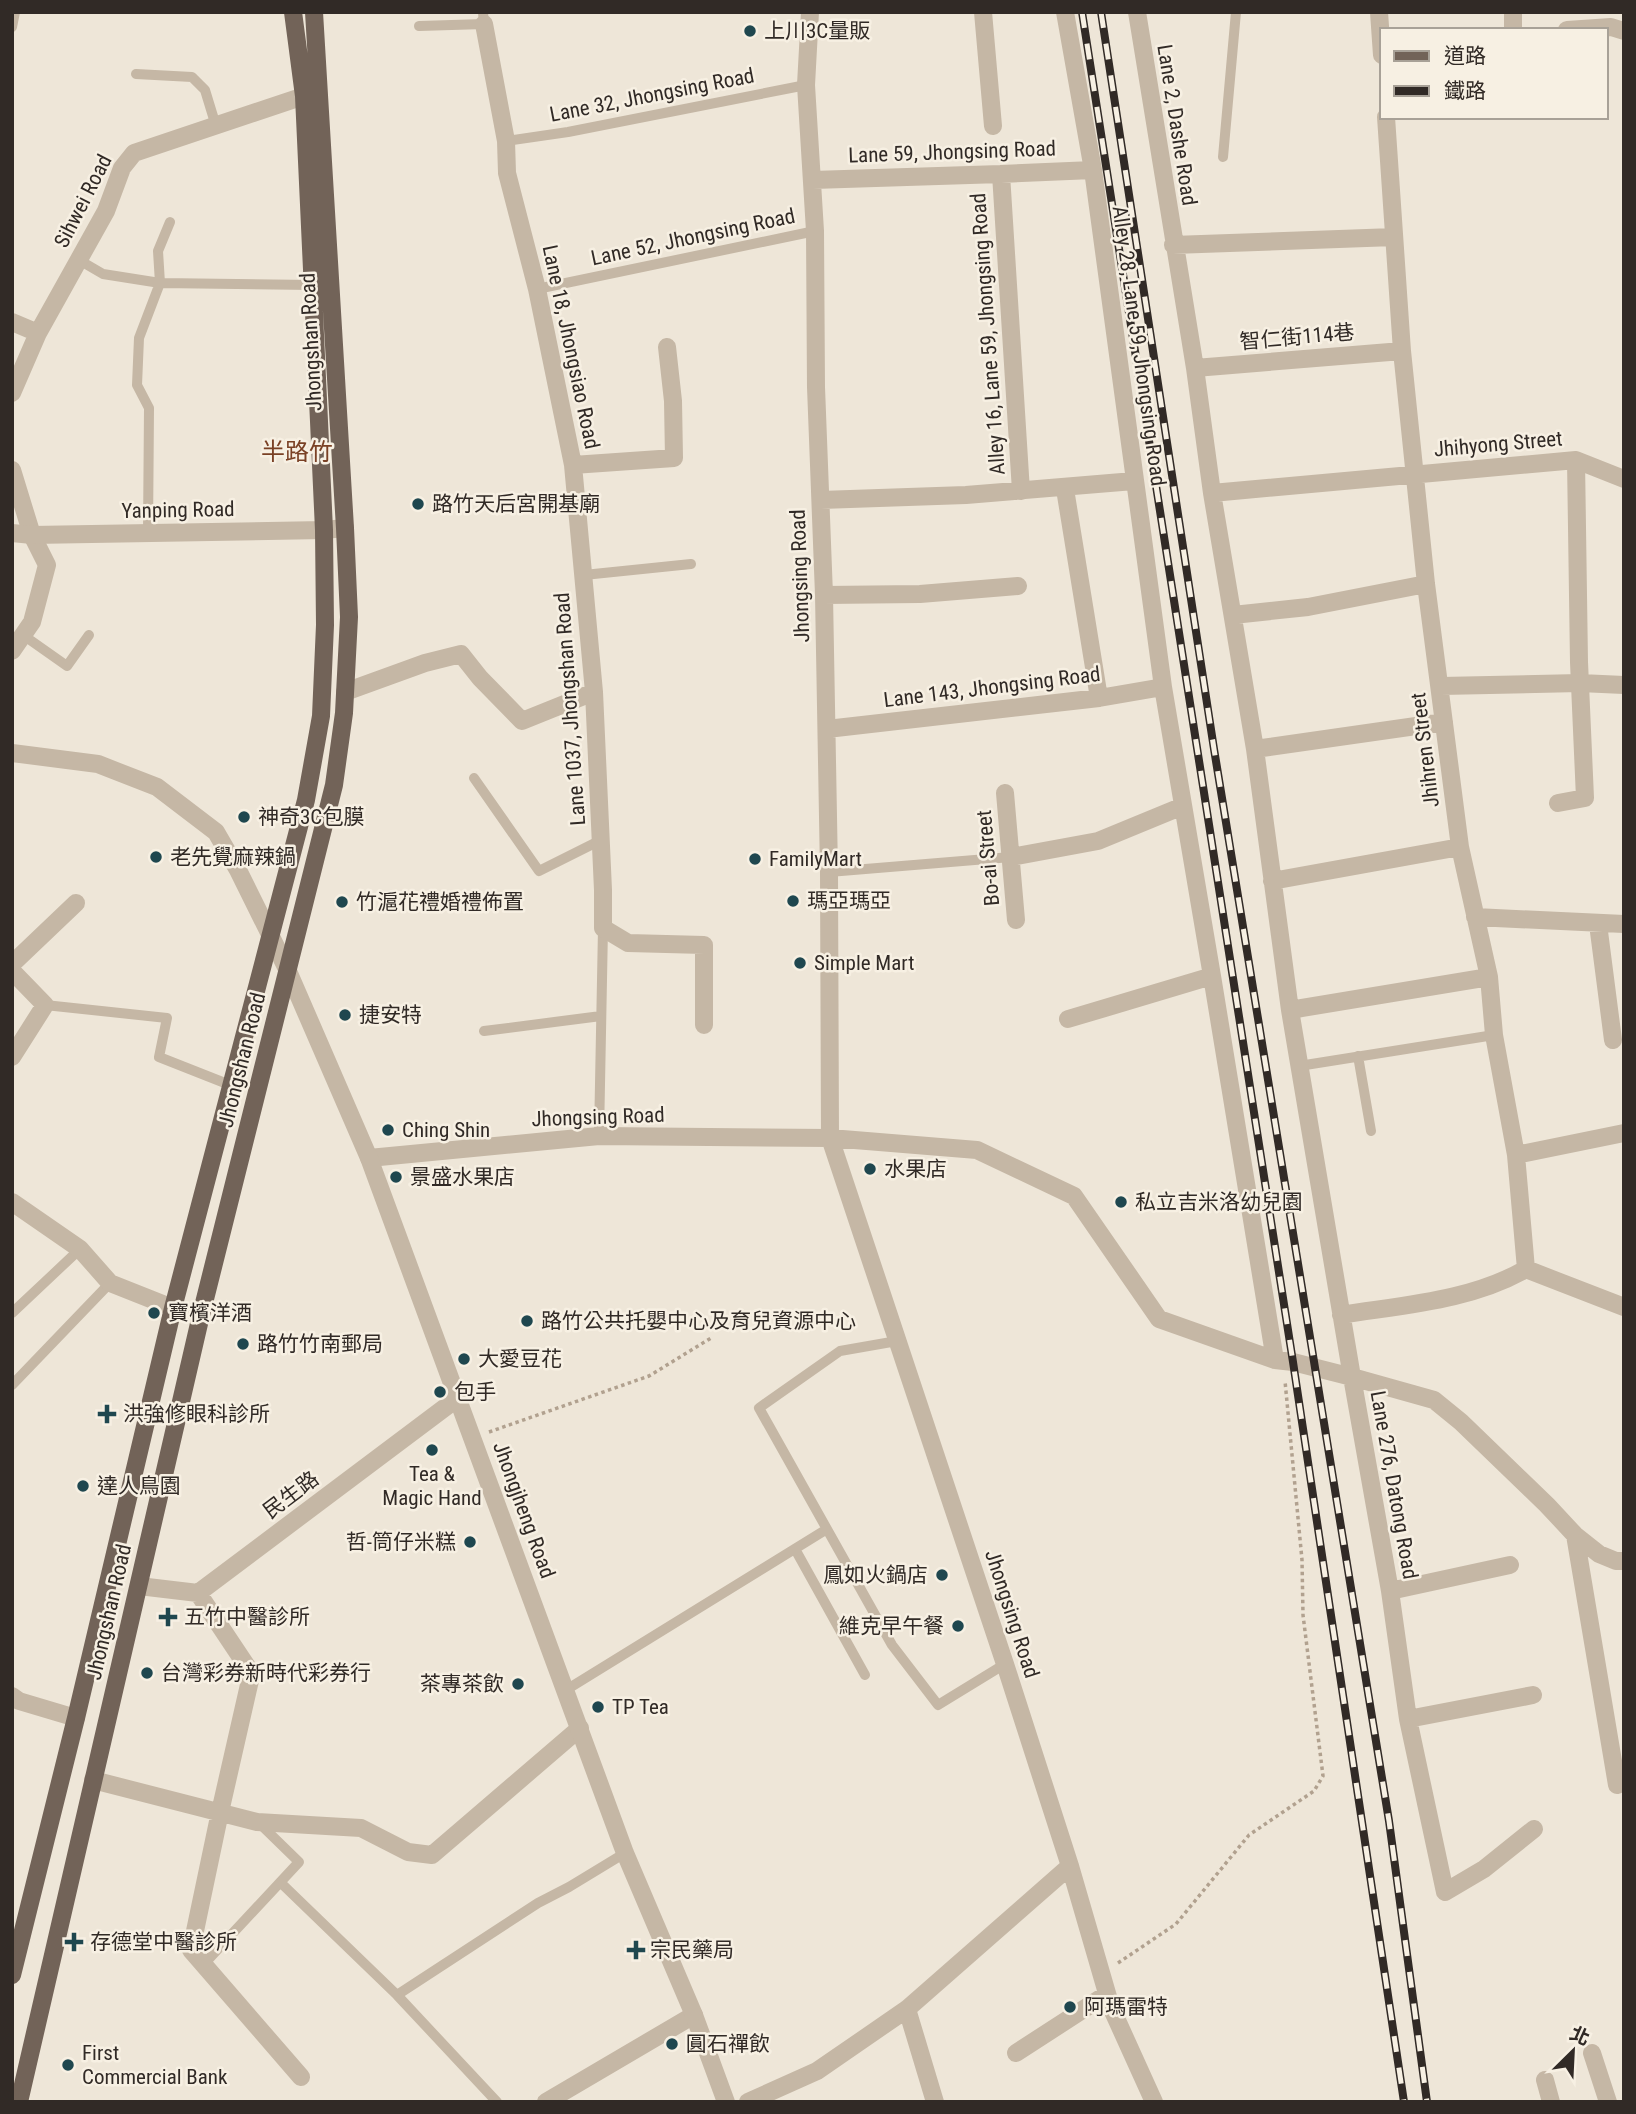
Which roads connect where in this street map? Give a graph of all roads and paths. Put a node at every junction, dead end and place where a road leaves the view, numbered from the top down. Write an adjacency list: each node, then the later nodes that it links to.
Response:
1 (15, 12): 12 (lane)
2 (293, 12): 16 (main road, Jhongshan Road)
3 (314, 12): 49 (main road, Jhongshan Road)
4 (810, 12): 15 (street, Jhongsing Road)
5 (983, 12): 19 (street)
6 (1065, 12): 22 (street, Alley 28, Lane 59, Jhongsing Road)
7 (1137, 12): 28 (street, Lane 2, Dashe Road)
8 (1236, 12): 21 (lane)
9 (483, 18): 11 (lane, Lane 18, Jhongsiao Road); 20 (street, Lane 18, Jhongsiao Road)
10 (1616, 23): 13 (street)
11 (419, 26)
12 (12, 27)
13 (1581, 28)
14 (135, 74): 18 (lane)
15 (806, 85): 20 (lane, Lane 32, Jhongsing Road); 24 (street, Jhongsing Road)
16 (304, 96): 18 (street, Sihwei Road); 31 (main road, Jhongshan Road)
17 (1386, 119): 27 (street, Jhihren Street)
18 (216, 125): 29 (street, Sihwei Road)
19 (993, 126)
20 (506, 141): 32 (street, Lane 18, Jhongsiao Road)
21 (1223, 157)
22 (1093, 170): 23 (street, Lane 59, Jhongsing Road); 44 (street, Alley 28, Lane 59, Jhongsing Road)
23 (1001, 174): 24 (street, Lane 59, Jhongsing Road); 46 (street, Alley 16, Lane 59, Jhongsing Road)
24 (813, 180): 26 (street, Jhongsing Road)
25 (170, 222): 30 (lane)
26 (815, 231): 32 (lane, Lane 52, Jhongsing Road); 48 (street, Jhongsing Road)
27 (1394, 237): 28 (street); 36 (street, Jhihren Street)
28 (1173, 245): 37 (street, Lane 2, Dashe Road)
29 (79, 260): 30 (lane); 34 (street, Sihwei Road)
30 (160, 283): 31 (lane); 52 (lane)
31 (312, 285): 50 (main road, Jhongshan Road)
32 (537, 289): 40 (street, Lane 18, Jhongsiao Road)
33 (12, 322): 34 (street)
34 (38, 333): 38 (street, Sihwei Road)
35 (667, 347): 40 (street)
36 (1402, 351): 37 (street, 智仁街114巷); 42 (street, Jhihren Street)
37 (1195, 368): 47 (street, Lane 2, Dashe Road)
38 (12, 393)
39 (1576, 460): 42 (street, Jhihyong Street); 43 (street, Jhihyong Street); 63 (street)
40 (573, 465): 55 (street, Lane 18, Jhongsiao Road)
41 (12, 470): 53 (street)
42 (1413, 474): 47 (street, Jhihyong Street); 56 (street, Jhihren Street)
43 (1624, 480)
44 (1134, 481): 45 (street); 66 (street, Alley 28, Lane 59, Jhongsing Road)
45 (1065, 489): 46 (street); 69 (street)
46 (1021, 491): 48 (street)
47 (1212, 493): 59 (street, Lane 2, Dashe Road)
48 (821, 500): 58 (street, Jhongsing Road)
49 (345, 528): 50 (street, Yanping Road); 67 (main road, Jhongshan Road)
50 (324, 530): 52 (street, Yanping Road); 89 (main road, Jhongshan Road)
51 (12, 533): 53 (street, Yanping Road)
52 (148, 533): 53 (street, Yanping Road)
53 (32, 535): 60 (street)
54 (691, 564): 55 (lane)
55 (584, 575): 68 (street, Lane 1037, Jhongshan Road)
56 (1426, 584): 59 (street); 65 (street, Jhihren Street)
57 (1018, 586): 58 (street)
58 (824, 595): 71 (street, Jhongsing Road)
59 (1233, 615): 73 (street, Lane 2, Dashe Road)
60 (23, 635): 61 (lane); 62 (street)
61 (89, 635)
62 (12, 651)
63 (1580, 683): 64 (street); 65 (street); 76 (street)
64 (1624, 685)
65 (1441, 686): 70 (street, Jhihren Street)
66 (1163, 687): 69 (street, Lane 143, Jhongsing Road); 77 (street, Alley 28, Lane 59, Jhongsing Road)
67 (345, 692): 68 (street); 92 (main road, Jhongshan Road)
68 (594, 692): 78 (street, Lane 1037, Jhongshan Road)
69 (1099, 698): 71 (street, Lane 143, Jhongsing Road)
70 (1444, 722): 73 (street); 79 (street, Jhihren Street)
71 (827, 729): 81 (street, Jhongsing Road)
72 (13, 749): 89 (street, Jhongjheng Road)
73 (1255, 750): 82 (street, Lane 2, Dashe Road)
74 (474, 778): 78 (lane, Lane 1037, Jhongshan Road)
75 (1005, 793): 80 (street, Bo-ai Street)
76 (1558, 803)
77 (1183, 806): 80 (street); 93 (street, Alley 28, Lane 59, Jhongsing Road)
78 (601, 841): 88 (street, Lane 1037, Jhongshan Road)
79 (1460, 847): 82 (street); 84 (street, Jhihren Street)
80 (1011, 857): 81 (lane); 85 (street, Bo-ai Street)
81 (829, 872): 110 (street, Jhongsing Road)
82 (1272, 881): 96 (street, Lane 2, Dashe Road)
83 (76, 903): 90 (street)
84 (1475, 917): 86 (street); 94 (street, Jhihren Street)
85 (1016, 920)
86 (1598, 924): 87 (street); 102 (street)
87 (1624, 925)
88 (603, 928): 97 (lane, Lane 1037, Jhongshan Road); 99 (street)
89 (270, 937): 92 (street, Jhongjheng Road); 106 (main road, Jhongshan Road)
90 (12, 964)
91 (12, 971): 95 (street)
92 (288, 971): 112 (street, Jhongjheng Road); 120 (main road, Jhongshan Road)
93 (1212, 976): 98 (street); 124 (street, Alley 28, Lane 59, Jhongsing Road)
94 (1489, 977): 96 (street); 101 (street, Jhihren Street)
95 (45, 1004): 104 (street); 106 (lane)
96 (1290, 1010): 105 (street, Lane 2, Dashe Road)
97 (601, 1016): 100 (lane); 109 (lane, Lane 1037, Jhongshan Road)
98 (1068, 1019)
99 (704, 1025)
100 (484, 1031)
101 (1494, 1035): 103 (lane); 111 (street, Jhihren Street)
102 (1613, 1040)
103 (1358, 1056): 105 (lane); 107 (lane)
104 (12, 1057)
105 (1299, 1066): 121 (street, Lane 2, Dashe Road)
106 (230, 1085): 118 (main road, Jhongshan Road)
107 (1371, 1130)
108 (1624, 1133): 111 (street)
109 (599, 1136): 110 (street, Jhongsing Road); 112 (street, Jhongsing Road)
110 (830, 1138): 123 (street, Jhongsing Road); 124 (street)
111 (1516, 1155): 115 (street, Jhihren Street)
112 (369, 1158): 127 (street, Jhongjheng Road)
113 (12, 1202): 114 (street)
114 (80, 1249): 116 (street); 119 (lane)
115 (1526, 1269): 117 (street); 121 (street)
116 (110, 1283): 118 (street); 126 (lane)
117 (1624, 1307)
118 (173, 1308): 120 (street); 142 (main road, Jhongshan Road)
119 (12, 1313)
120 (201, 1315): 134 (main road, Jhongshan Road)
121 (1341, 1315): 125 (street, Lane 2, Dashe Road)
122 (711, 1338): 128 (path)
123 (897, 1341): 129 (lane); 137 (street, Jhongsing Road)
124 (1279, 1360): 125 (street); 154 (path)
125 (1352, 1377): 130 (street, Lane 276, Datong Road); 135 (street, Lane 276, Datong Road)
126 (12, 1385)
127 (459, 1397): 128 (street, Jhongjheng Road); 136 (street, 民生路)
128 (473, 1437): 139 (street, Jhongjheng Road)
129 (827, 1529): 131 (lane); 137 (lane)
130 (1575, 1535): 132 (street, Lane 276, Datong Road); 146 (street)
131 (795, 1549): 138 (lane); 139 (lane)
132 (1624, 1561)
133 (1510, 1565): 135 (street)
134 (139, 1586): 136 (street); 145 (main road, Jhongshan Road)
135 (1390, 1591): 143 (street, Lane 276, Datong Road)
136 (198, 1592): 147 (street)
137 (1005, 1664): 151 (street, Jhongsing Road)
138 (865, 1675)
139 (566, 1690): 144 (street, Jhongjheng Road)
140 (1533, 1695): 143 (street)
141 (12, 1696): 142 (street)
142 (76, 1718): 155 (main road, Jhongshan Road)
143 (1408, 1719): 149 (street, Lane 276, Datong Road)
144 (580, 1728): 148 (street); 150 (street, Jhongjheng Road)
145 (93, 1780): 147 (street); 164 (main road, Jhongshan Road)
146 (1617, 1785)
147 (220, 1812): 148 (street); 153 (street)
148 (257, 1822): 152 (lane)
149 (1535, 1829)
150 (625, 1853): 157 (lane); 159 (street, Jhongjheng Road)
151 (1070, 1866): 154 (street, Jhongsing Road); 158 (street)
152 (281, 1883): 153 (lane); 157 (lane)
153 (204, 1964): 162 (street)
154 (1102, 1974): 156 (street, Jhongsing Road)
155 (12, 1975)
156 (1107, 1994): 160 (street); 170 (street, Jhongsing Road)
157 (397, 1995): 165 (lane)
158 (907, 2009): 168 (street); 169 (street)
159 (694, 2015): 166 (street); 167 (street, Jhongjheng Road)
160 (1016, 2053)
161 (1592, 2053): 172 (street)
162 (301, 2077)
163 (1545, 2080): 171 (street)
164 (19, 2102)
165 (497, 2102)
166 (546, 2102)
167 (726, 2102)
168 (748, 2102)
169 (935, 2102)
170 (1154, 2102)
171 (1551, 2102)
172 (1608, 2102)

